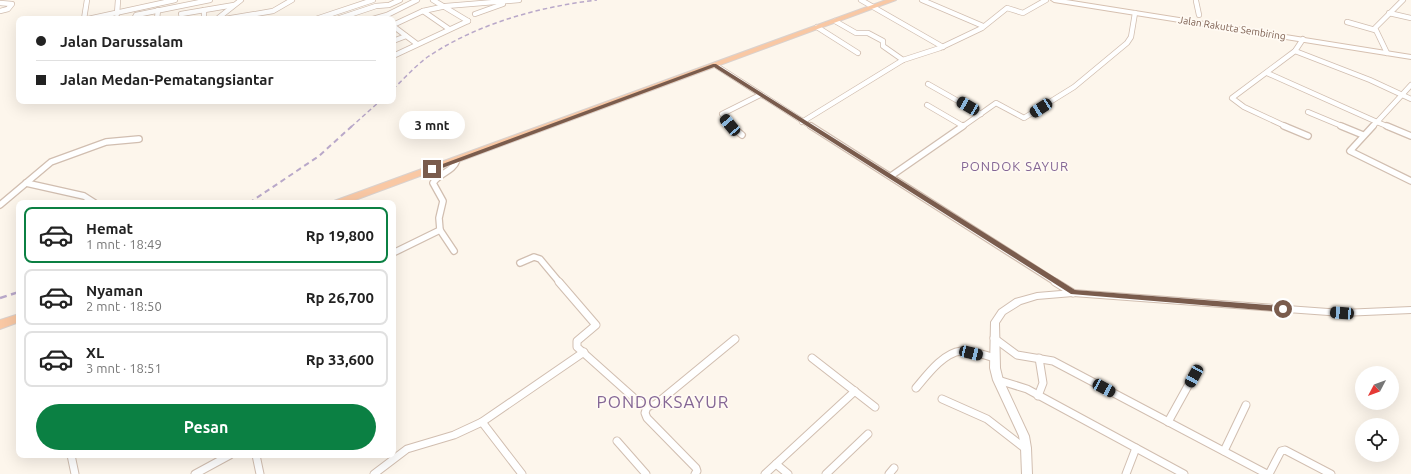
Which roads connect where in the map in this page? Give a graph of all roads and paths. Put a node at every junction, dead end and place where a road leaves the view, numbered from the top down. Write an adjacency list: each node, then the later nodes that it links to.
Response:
1 (87, 0): 38 (street)
2 (118, 0): 34 (street)
3 (147, 0): 26 (street)
4 (175, 0): 26 (street)
5 (210, 0): 24 (street)
6 (241, 0): 25 (street)
7 (292, 0): 44 (street)
8 (373, 0): 45 (street)
9 (400, 0): 46 (street)
10 (417, 0): 47 (street)
11 (433, 0): 23 (street)
12 (519, 0): 21 (street)
13 (861, 0): 27 (street)
14 (893, 0): 27 (highway)
15 (922, 0): 52 (street)
16 (1046, 0): 52 (street)
17 (1054, 0): 32 (main road, Jalan Rakutta Sembiring)
18 (1189, 0): 19 (street)
19 (1195, 0): 37 (street)
20 (1403, 0): 33 (street)
21 (508, 2): 23 (street); 36 (street)
22 (0, 3): 30 (street)
23 (441, 3): 31 (street); 55 (street)
24 (182, 5): 28 (street); 35 (street)
25 (234, 5): 29 (street); 43 (street)
26 (147, 7): 34 (street)
27 (873, 7): 49 (highway); 61 (street)
28 (158, 10): 40 (street); 41 (street)
29 (204, 10): 35 (street); 42 (street)
30 (0, 11)
31 (423, 11): 51 (street); 55 (street)
32 (1134, 13): 58 (main road, Jalan Rakutta Sembiring); 77 (street)
33 (1389, 13): 48 (street); 56 (street)
34 (117, 14): 39 (street)
35 (181, 14)
36 (475, 14)
37 (1199, 15)
38 (84, 16)
39 (105, 16)
40 (136, 16)
41 (157, 16)
42 (204, 16)
43 (221, 16)
44 (243, 16)
45 (324, 16)
46 (346, 16)
47 (384, 16)
48 (1411, 18)
49 (835, 21): 53 (highway); 67 (street)
50 (1347, 22): 56 (street)
51 (396, 24)
52 (983, 26): 61 (street)
53 (817, 27): 63 (street); 68 (highway)
54 (396, 28): 57 (street)
55 (449, 29): 60 (street)
56 (1375, 30): 64 (street)
57 (406, 36): 59 (street); 60 (street)
58 (1303, 39): 62 (street); 64 (main road, Jalan Rakutta Sembiring)
59 (396, 40)
60 (417, 44): 65 (street)
61 (943, 47): 67 (street)
62 (1295, 51): 69 (street); 73 (street)
63 (858, 53)
64 (1387, 53): 66 (main road, Jalan Rakutta Sembiring)
65 (396, 54)
66 (1411, 57)
67 (903, 60): 78 (street)
68 (715, 65): 72 (street); 86 (highway)
69 (1268, 73): 79 (street); 82 (street)
70 (928, 84): 77 (street)
71 (1411, 85): 73 (street)
72 (760, 94): 78 (street); 81 (street)
73 (1402, 96): 74 (street); 79 (street)
74 (1411, 100)
75 (927, 105): 80 (street)
76 (1308, 112): 83 (street)
77 (981, 114): 80 (street)
78 (802, 122): 87 (street)
79 (1377, 122): 83 (street); 84 (street)
80 (963, 126): 87 (street)
81 (742, 135)
82 (1308, 136)
83 (1363, 136): 88 (street)
84 (1411, 136)
85 (139, 139): 89 (street)
86 (457, 160): 91 (highway); 93 (street)
87 (891, 176): 97 (street)
88 (1411, 181)
89 (26, 183): 90 (street); 92 (street)
90 (90, 200)
91 (345, 200)
92 (0, 205)
93 (440, 230): 94 (street); 95 (street)
94 (454, 251)
95 (396, 252)
96 (520, 263): 103 (street)
97 (1073, 293): 98 (street); 101 (street)
98 (1411, 310)
99 (16, 319): 100 (highway)
100 (0, 325)
101 (994, 338): 105 (street); 106 (street)
102 (735, 339): 115 (street)
103 (584, 352): 115 (street); 116 (street)
104 (812, 358): 110 (street)
105 (995, 358): 108 (street); 109 (street)
106 (1039, 358): 111 (street); 117 (street)
107 (1194, 376): 117 (street)
108 (998, 380): 111 (street); 121 (street)
109 (916, 388)
110 (855, 391): 114 (street); 128 (street)
111 (1038, 396): 120 (street)
112 (942, 399): 121 (street)
113 (1246, 405): 122 (street)
114 (875, 406)
115 (647, 407): 135 (street)
116 (482, 422): 126 (street); 133 (street)
117 (1168, 422): 122 (street)
118 (868, 434): 138 (street)
119 (617, 440): 134 (street)
120 (1136, 448): 140 (street); 141 (street)
121 (1026, 450): 139 (street)
122 (1224, 451): 142 (street)
123 (72, 458): 129 (street)
124 (224, 458): 130 (street)
125 (257, 458): 131 (street)
126 (396, 458)
127 (396, 458): 132 (street)
128 (776, 464): 136 (street); 137 (street)
129 (75, 474)
130 (195, 474)
131 (260, 474)
132 (374, 474)
133 (522, 474)
134 (646, 474)
135 (695, 474)
136 (765, 474)
137 (788, 474)
138 (826, 474)
139 (1027, 474)
140 (1126, 474)
141 (1184, 474)
142 (1268, 474): 143 (street)
143 (1331, 474)

